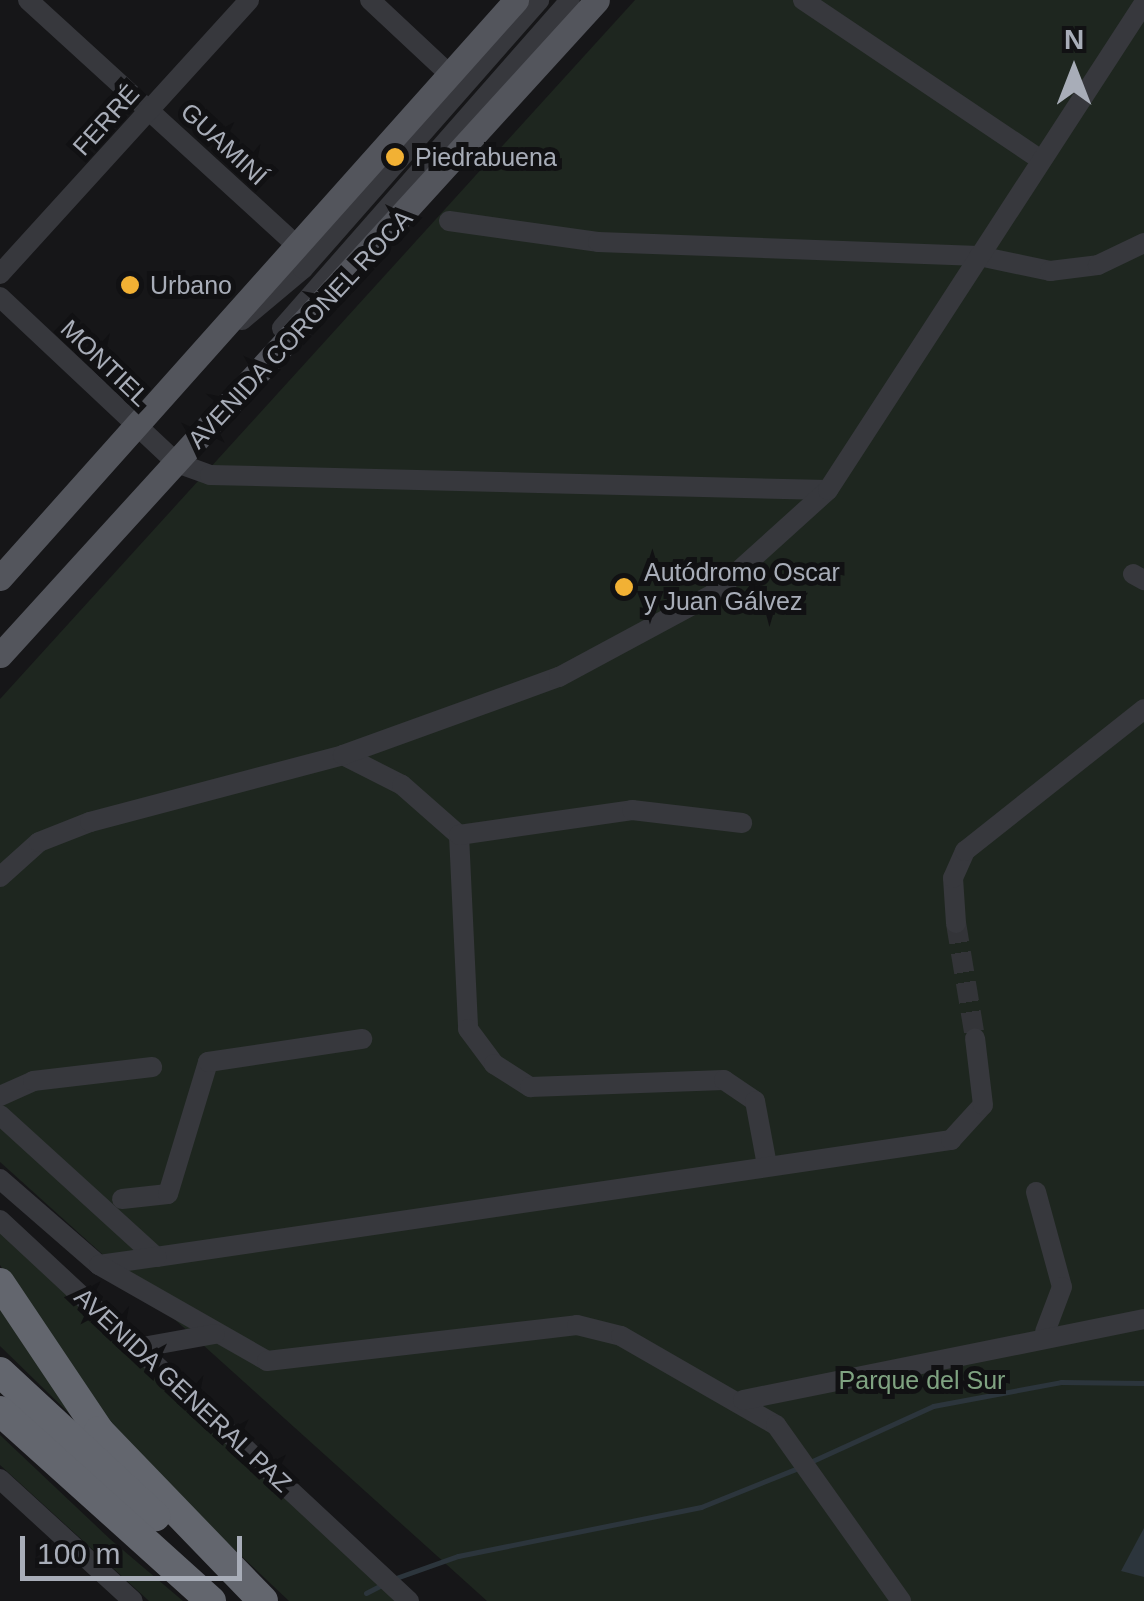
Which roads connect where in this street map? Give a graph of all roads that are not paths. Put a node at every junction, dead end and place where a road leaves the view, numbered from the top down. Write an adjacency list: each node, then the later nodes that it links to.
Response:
1 (28, 0): 11 (street, GUAMINÍ)
2 (249, 0): 11 (street, FERRÉ)
3 (370, 0): 10 (street)
4 (516, 0): 10 (main road)
5 (540, 0): 19 (street)
6 (570, 0): 21 (street)
7 (597, 0): 21 (main road, AVENIDA CORONEL ROCA)
8 (802, 0): 12 (street)
9 (1142, 10): 12 (street)
10 (448, 74): 15 (main road)
11 (149, 110): 15 (street, GUAMINÍ); 17 (street, FERRÉ)
12 (1040, 159): 16 (street)
13 (449, 221): 16 (street)
14 (1144, 243): 16 (street)
15 (296, 245): 19 (main road)
16 (980, 256): 22 (street)
17 (0, 274)
18 (0, 297): 20 (street, MONTIEL)
19 (203, 353): 20 (main road)
20 (136, 427): 21 (street, MONTIEL); 23 (main road)
21 (177, 463): 22 (street); 24 (main road, AVENIDA CORONEL ROCA)
22 (828, 490): 26 (street)
23 (0, 578)
24 (0, 655)
25 (1144, 709): 30 (street)
26 (343, 755): 28 (street); 29 (street)
27 (742, 823): 28 (street)
28 (459, 836): 36 (street)
29 (0, 877)
30 (956, 923)
31 (975, 1038): 36 (street)
32 (362, 1039): 39 (street)
33 (152, 1067): 34 (street)
34 (0, 1096)
35 (0, 1115): 41 (street)
36 (767, 1165): 41 (street)
37 (0, 1178): 42 (street)
38 (1036, 1192): 46 (street)
39 (122, 1200)
40 (0, 1220): 43 (street, AVENIDA GENERAL PAZ)
41 (156, 1257): 42 (street)
42 (103, 1268): 43 (street); 47 (street)
43 (56, 1273): 48 (street, AVENIDA GENERAL PAZ)
44 (0, 1283): 55 (highway)
45 (1144, 1319): 46 (street)
46 (1045, 1332): 50 (street)
47 (215, 1334): 48 (street); 50 (street)
48 (137, 1348): 56 (street, AVENIDA GENERAL PAZ)
49 (0, 1372): 55 (highway)
50 (743, 1400): 57 (street)
51 (0, 1411): 54 (highway)
52 (4, 1490): 53 (street)
53 (133, 1601)
54 (211, 1601)
55 (260, 1601)
56 (409, 1601)
57 (901, 1601)

